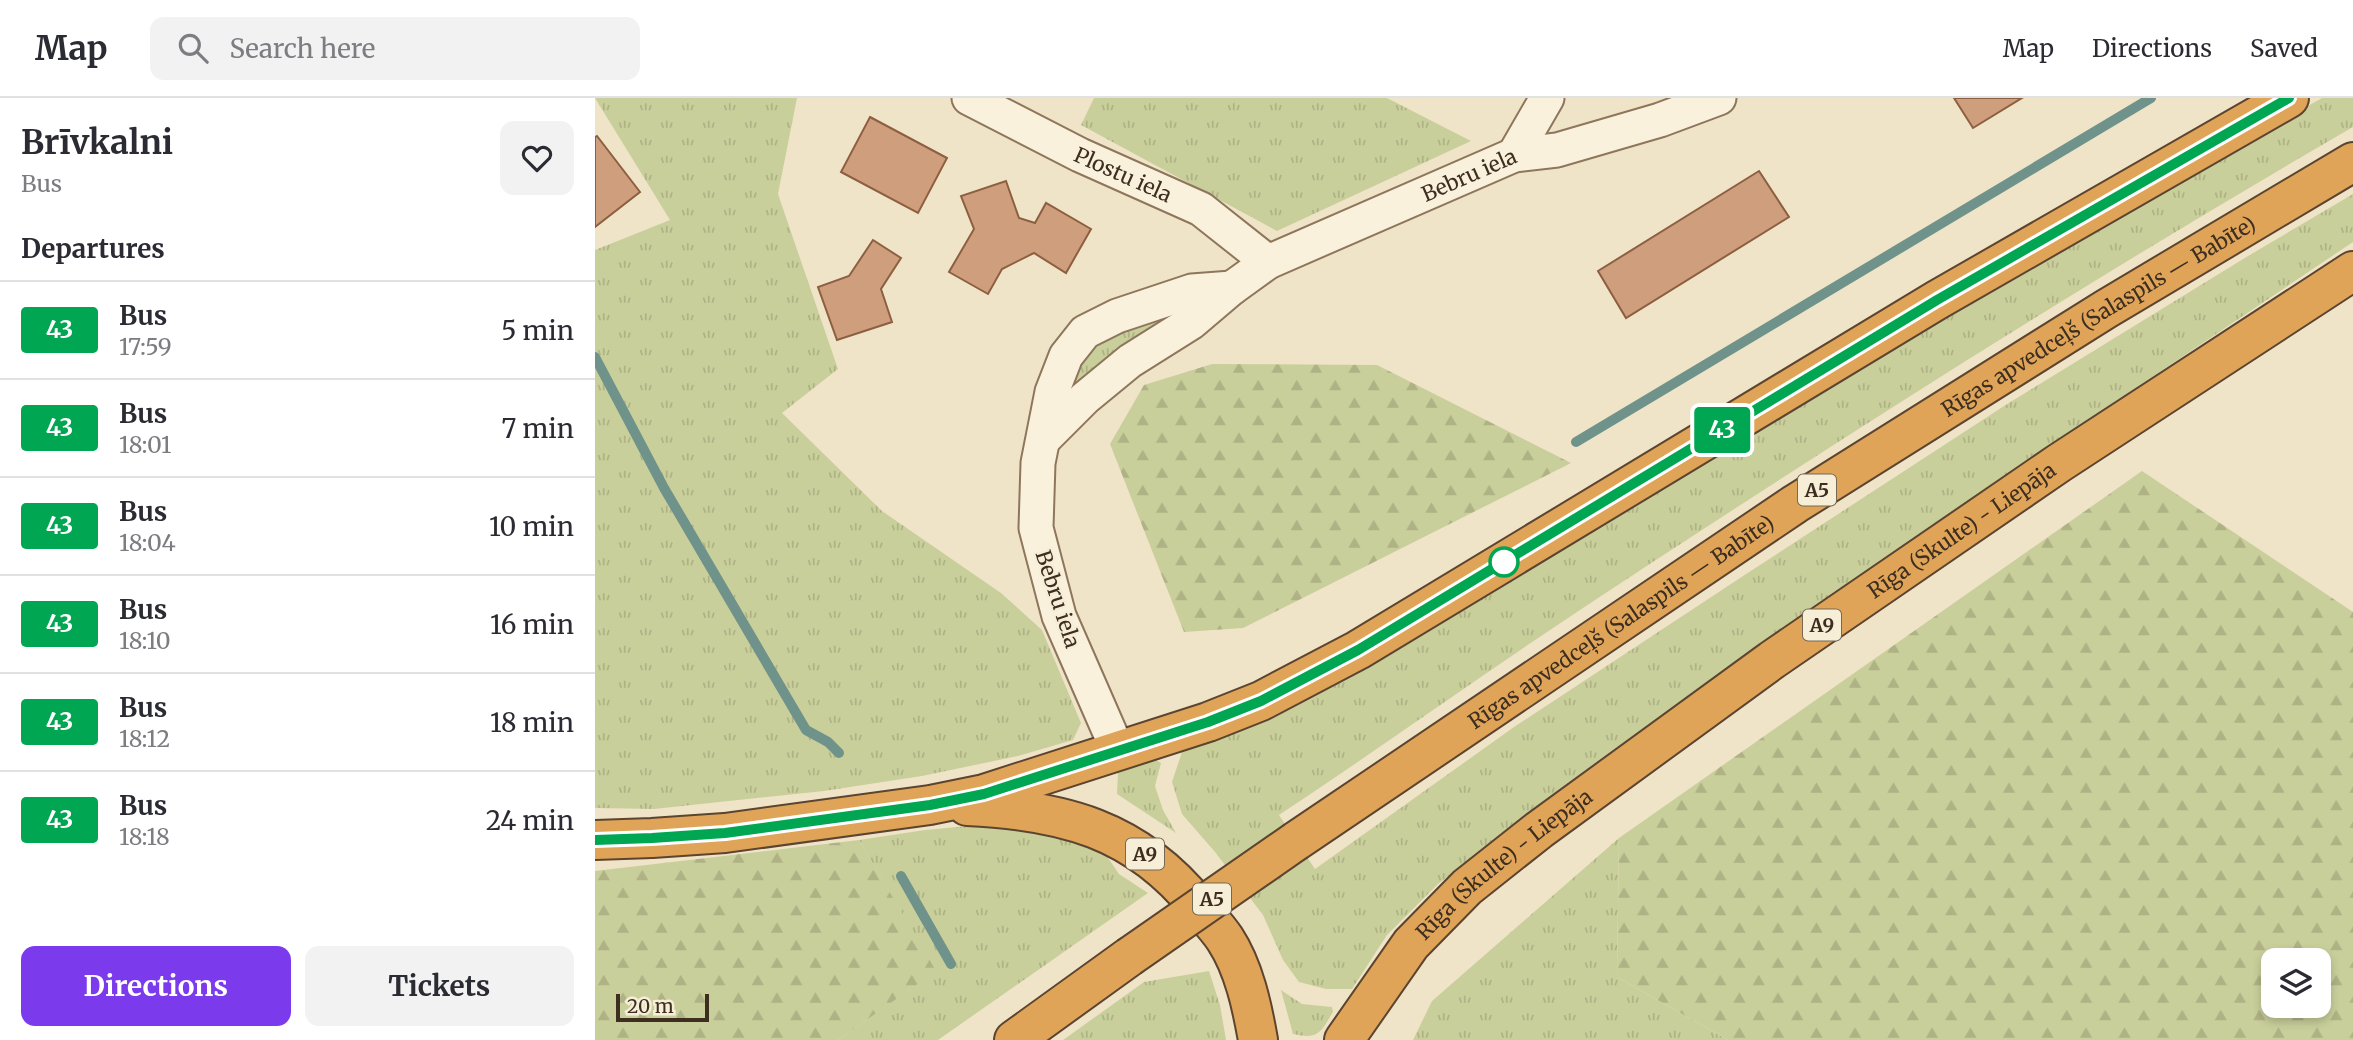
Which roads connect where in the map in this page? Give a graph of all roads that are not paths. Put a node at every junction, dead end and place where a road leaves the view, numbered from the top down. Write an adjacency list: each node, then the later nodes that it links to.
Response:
1 (969, 98): 7 (street, Plostu iela)
2 (1547, 98): 5 (street)
3 (1719, 98): 5 (street, Bebru iela)
4 (2289, 98): 11 (highway, A9)
5 (1514, 155): 7 (street, Bebru iela)
6 (2353, 162): 14 (highway, Rīgas apvedceļš (Salaspils — Babīte) / A5, bridge)
7 (1268, 262): 9 (street, Bebru iela)
8 (2353, 271): 16 (highway, Rīga (Skulte) - Liepāja / A9)
9 (1232, 288): 10 (street, Bebru iela); 10 (street, Bebru iela)
10 (1045, 438): 11 (street, Bebru iela)
11 (1118, 751): 12 (highway, A9)
12 (930, 805): 13 (highway, A9); 15 (highway, A9)
13 (595, 840)
14 (1014, 1040)
15 (1258, 1040)
16 (1344, 1040)

